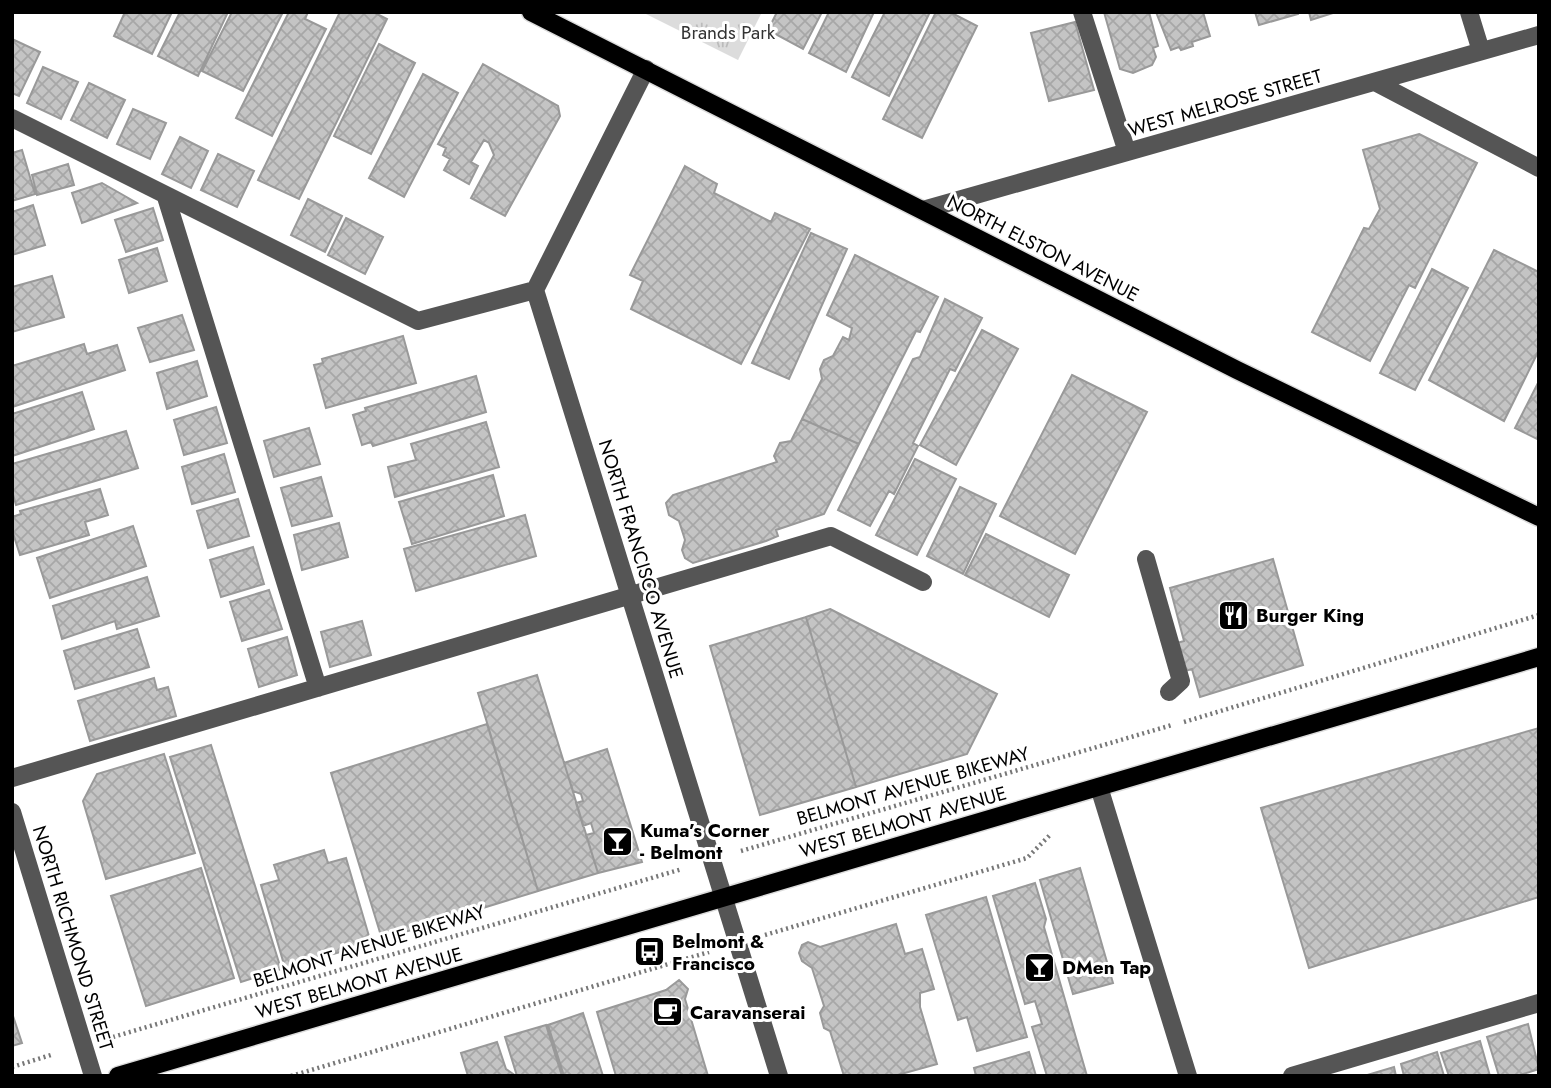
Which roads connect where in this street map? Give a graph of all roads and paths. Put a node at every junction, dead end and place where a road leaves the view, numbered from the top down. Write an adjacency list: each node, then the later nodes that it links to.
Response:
1 (531, 12): 6 (main road, NORTH ELSTON AVENUE)
2 (1082, 12): 9 (street)
3 (1469, 12): 5 (street)
4 (1539, 35): 5 (street, WEST MELROSE STREET)
5 (1481, 51): 7 (street, WEST MELROSE STREET)
6 (646, 69): 12 (main road, NORTH ELSTON AVENUE); 13 (street)
7 (1375, 82): 9 (street, WEST MELROSE STREET); 10 (street)
8 (12, 118): 11 (street)
9 (1127, 152): 12 (street, WEST MELROSE STREET)
10 (1539, 168)
11 (166, 197): 13 (street); 20 (street)
12 (923, 210): 14 (main road, NORTH ELSTON AVENUE)
13 (535, 290): 17 (street, NORTH FRANCISCO AVENUE)
14 (1539, 517)
15 (1146, 559): 21 (street)
16 (923, 582): 17 (street)
17 (630, 595): 20 (street); 25 (street, NORTH FRANCISCO AVENUE)
18 (1539, 615): 25 (path, BELMONT AVENUE BIKEWAY)
19 (1539, 657): 23 (main road, WEST BELMONT AVENUE)
20 (318, 688): 22 (street)
21 (1168, 692)
22 (12, 778)
23 (1098, 787): 26 (main road, WEST BELMONT AVENUE); 33 (street)
24 (12, 812): 28 (street, NORTH RICHMOND STREET)
25 (712, 860): 26 (street, NORTH FRANCISCO AVENUE); 28 (path, BELMONT AVENUE BIKEWAY)
26 (724, 897): 31 (main road, WEST BELMONT AVENUE); 32 (street, NORTH FRANCISCO AVENUE)
27 (1539, 1003): 34 (street)
28 (83, 1045): 29 (path, BELMONT AVENUE BIKEWAY); 30 (street, NORTH RICHMOND STREET)
29 (12, 1067)
30 (93, 1076)
31 (118, 1076)
32 (779, 1076)
33 (1188, 1076)
34 (1292, 1076)

